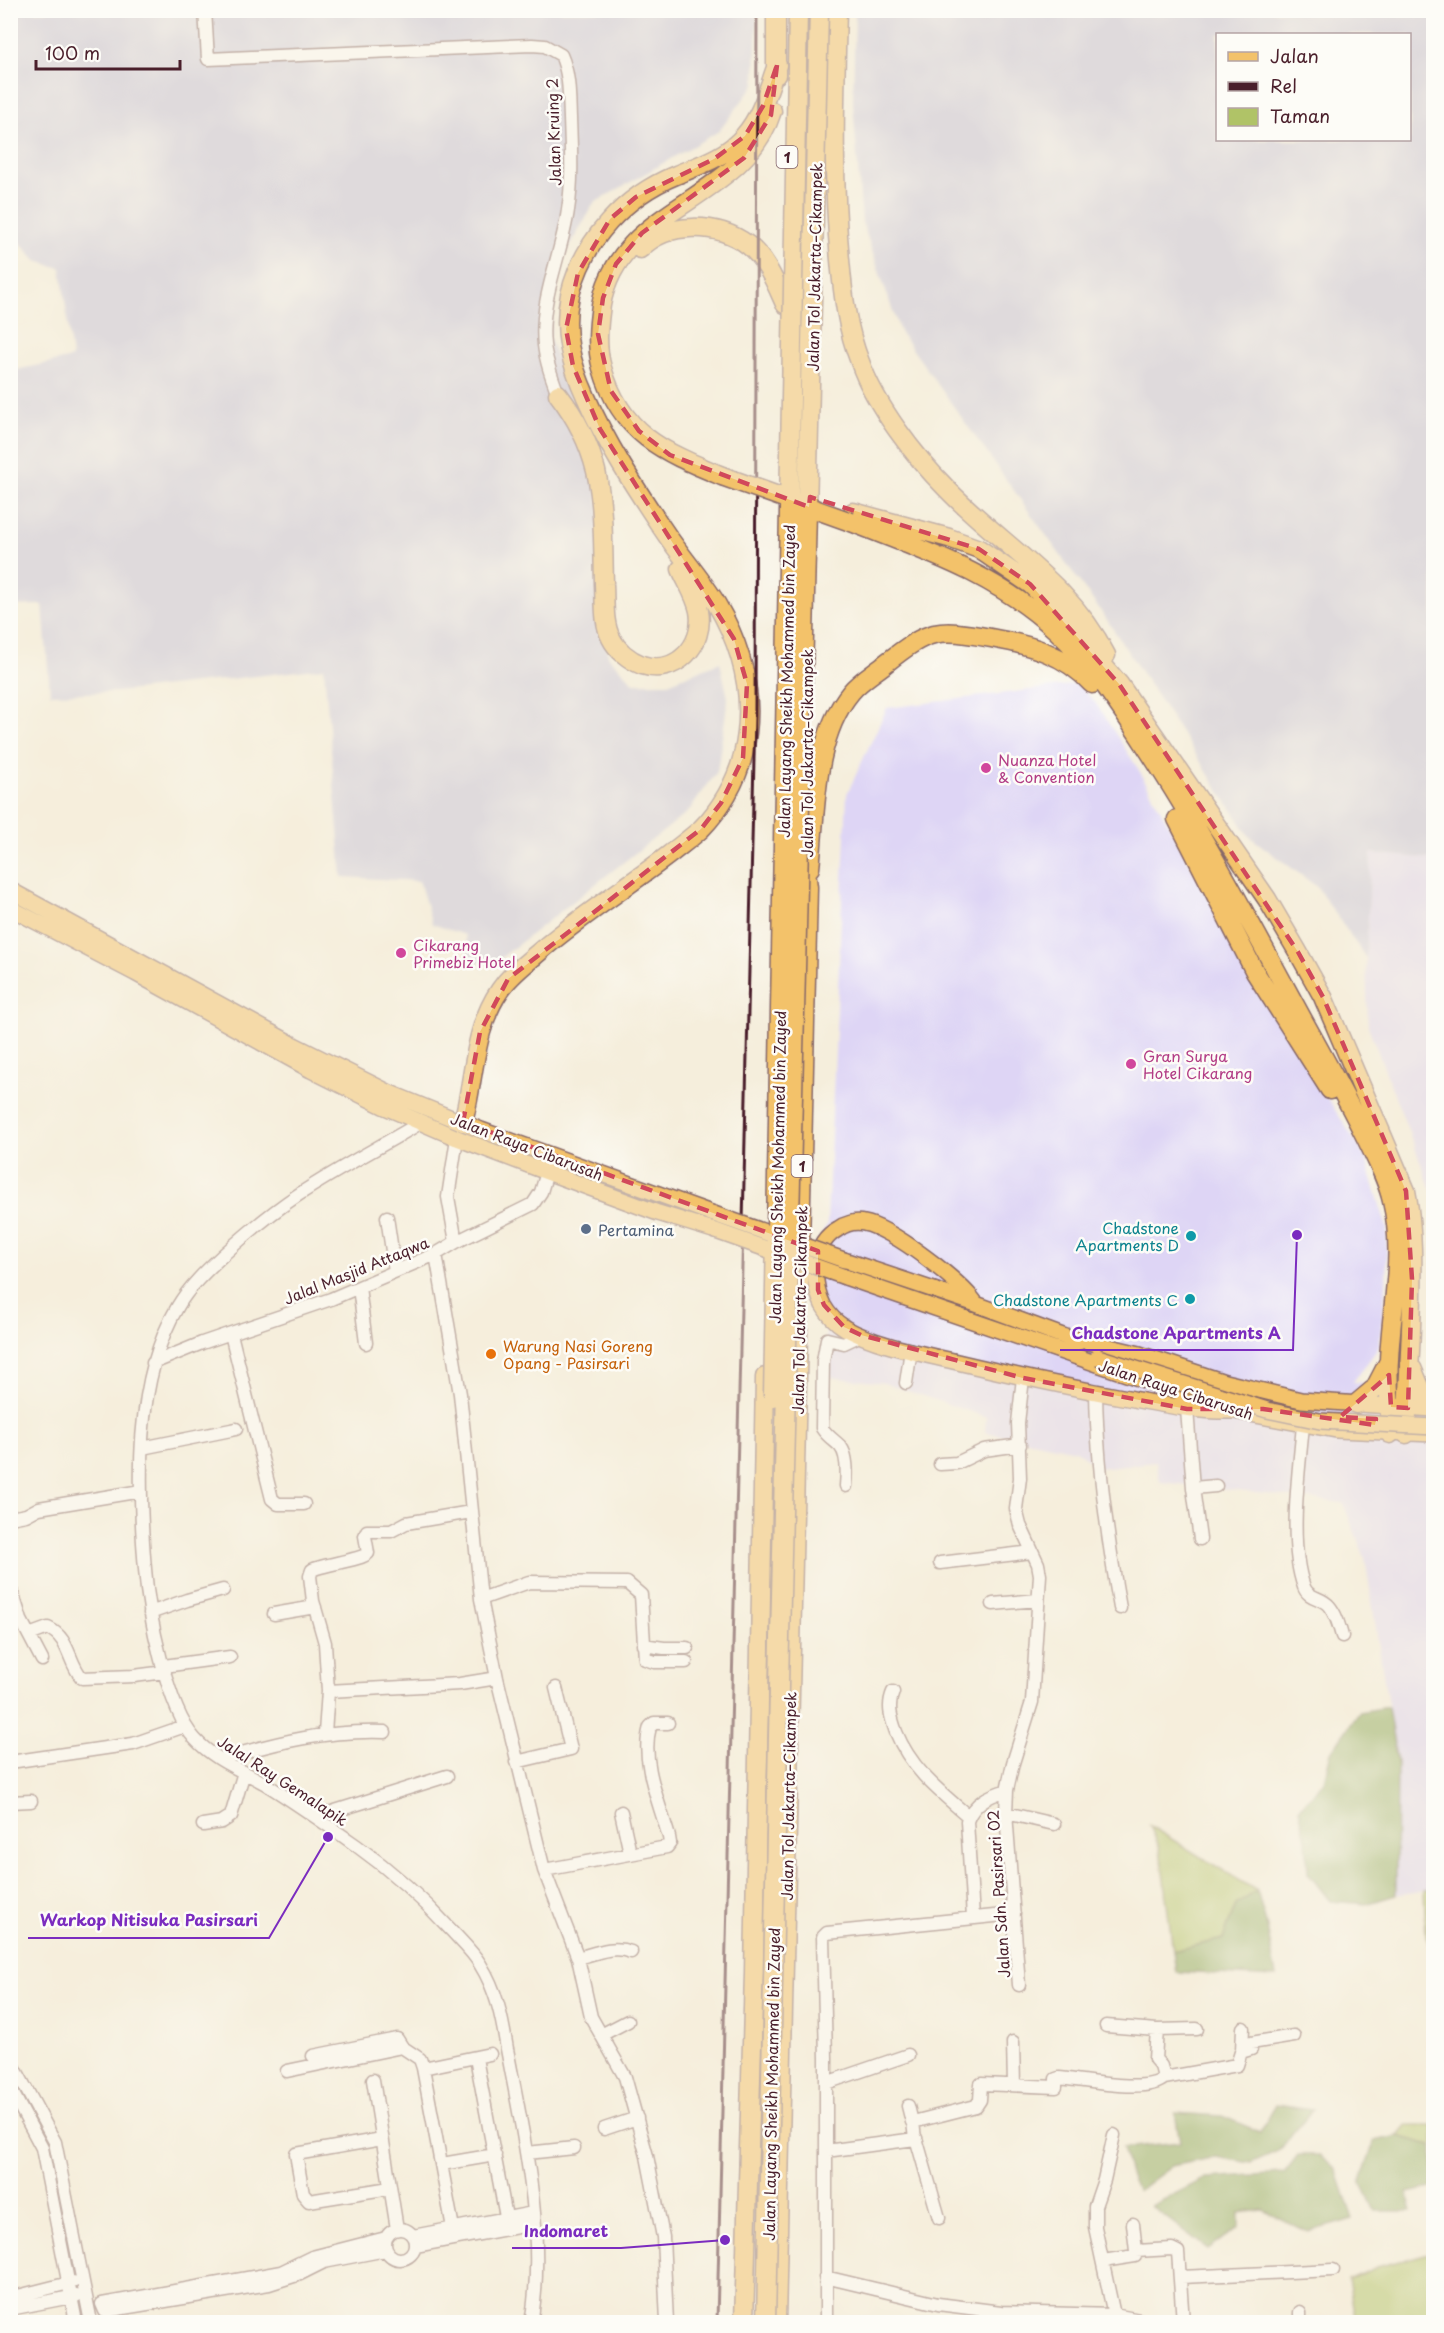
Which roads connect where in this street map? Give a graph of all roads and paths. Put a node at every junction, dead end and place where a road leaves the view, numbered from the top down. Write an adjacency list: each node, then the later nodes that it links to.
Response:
1 (205, 10): 9 (street, Jalan Kruing 2)
2 (776, 10): 7 (highway)
3 (789, 10): 8 (highway, Jalan Tol Jakarta–Cikampek / 1)
4 (798, 10): 178 (highway, Jalan Layang Sheikh Mohammed bin Zayed / 1, bridge)
5 (819, 10): 14 (highway, Jalan Tol Jakarta–Cikampek / 1); 179 (highway, Jalan Layang Sheikh Mohammed bin Zayed / 1, bridge)
6 (837, 10): 13 (highway)
7 (777, 65): 10 (highway); 12 (highway)
8 (785, 304): 10 (highway); 177 (highway, Jalan Tol Jakarta–Cikampek / 1)
9 (558, 394): 12 (highway)
10 (724, 473): 11 (highway, bridge)
11 (852, 517): 13 (highway); 20 (highway)
12 (662, 529): 19 (highway)
13 (1119, 684): 37 (highway)
14 (808, 887): 20 (highway); 180 (highway, Jalan Tol Jakarta–Cikampek / 1)
15 (10, 890): 17 (main road, Jalan Raya Cibarusah)
16 (10, 908): 18 (main road, Jalan Raya Cibarusah)
17 (425, 1107): 18 (main road); 19 (main road, Jalan Raya Cibarusah)
18 (420, 1123): 19 (main road, Jalan Raya Cibarusah); 38 (street, Jalal Ray Gemalapik)
19 (460, 1130): 21 (main road, Jalan Raya Cibarusah); 23 (main road, Jalan Raya Cibarusah); 24 (street)
20 (1363, 1131): 36 (highway)
21 (547, 1173): 23 (main road, Jalan Raya Cibarusah); 24 (street, Jalal Masjid Attaqwa)
22 (387, 1217): 26 (street)
23 (714, 1222): 28 (main road, Jalan Raya Cibarusah, bridge); 34 (main road, Jalan Raya Cibarusah, bridge)
24 (456, 1242): 25 (street, Jalal Masjid Attaqwa)
25 (436, 1254): 26 (street, Jalal Masjid Attaqwa); 61 (street)
26 (395, 1271): 27 (street, Jalal Masjid Attaqwa)
27 (359, 1287): 29 (street, Jalal Masjid Attaqwa); 32 (street)
28 (976, 1304): 30 (main road); 31 (main road, Jalan Raya Cibarusah)
29 (231, 1334): 38 (street, Jalal Masjid Attaqwa); 60 (street)
30 (861, 1335): 33 (main road); 57 (street)
31 (1072, 1338): 35 (main road, Jalan Raya Cibarusah); 42 (main road, Jalan Raya Cibarusah)
32 (366, 1343)
33 (911, 1350): 39 (main road); 40 (street)
34 (1064, 1352): 35 (main road, Jalan Raya Cibarusah); 45 (main road, Jalan Raya Cibarusah)
35 (1099, 1354): 46 (main road, Jalan Raya Cibarusah); 48 (main road, Jalan Raya Cibarusah, bridge)
36 (1388, 1362): 42 (highway); 43 (highway)
37 (1410, 1363): 43 (highway); 43 (highway)
38 (153, 1364): 54 (street, Jalal Ray Gemalapik)
39 (1023, 1378): 41 (main road); 53 (street, Jalan Sdn. Pasirsari 02)
40 (906, 1383)
41 (1096, 1392): 44 (main road); 72 (street)
42 (1363, 1405): 43 (main road, Jalan Raya Cibarusah); 50 (main road)
43 (1416, 1407): 51 (highway)
44 (1187, 1409): 45 (main road); 58 (street)
45 (1234, 1411): 47 (main road, Jalan Raya Cibarusah)
46 (1434, 1422)
47 (1303, 1425): 50 (main road, Jalan Raya Cibarusah); 77 (street)
48 (1434, 1427)
49 (236, 1429): 54 (street)
50 (1367, 1433): 51 (main road, Jalan Raya Cibarusah)
51 (1404, 1434): 52 (main road, Jalan Raya Cibarusah)
52 (1434, 1434)
53 (1020, 1445): 55 (street); 64 (street, Jalan Sdn. Pasirsari 02)
54 (142, 1448): 59 (street, Jalal Ray Gemalapik)
55 (940, 1464)
56 (1216, 1485): 58 (street)
57 (846, 1486)
58 (1193, 1488): 63 (street)
59 (141, 1491): 62 (street); 73 (street, Jalal Ray Gemalapik)
60 (304, 1504)
61 (471, 1512): 68 (street); 71 (street)
62 (10, 1518)
63 (1200, 1539)
64 (1032, 1552): 65 (street); 69 (street, Jalan Sdn. Pasirsari 02)
65 (940, 1563)
66 (10, 1585): 75 (street)
67 (223, 1590): 73 (street)
68 (481, 1599): 78 (street); 84 (street)
69 (1038, 1600): 70 (street); 97 (street, Jalan Sdn. Pasirsari 02)
70 (993, 1604)
71 (315, 1607): 74 (street); 86 (street)
72 (1120, 1608)
73 (150, 1613): 83 (street, Jalal Ray Gemalapik)
74 (274, 1614)
75 (16, 1622): 76 (street)
76 (29, 1635): 81 (street); 83 (street)
77 (1342, 1636)
78 (643, 1645): 79 (street); 82 (street)
79 (687, 1648)
80 (230, 1657): 83 (street)
81 (42, 1660)
82 (686, 1662)
83 (164, 1669): 89 (street, Jalal Ray Gemalapik)
84 (497, 1678): 86 (street); 94 (street)
85 (556, 1688): 94 (street)
86 (328, 1691): 91 (street)
87 (893, 1692): 102 (street)
88 (668, 1722): 106 (street)
89 (185, 1726): 92 (street, Jalal Ray Gemalapik); 93 (street)
90 (385, 1732): 91 (street)
91 (325, 1733): 92 (street)
92 (222, 1759): 95 (street, Jalal Ray Gemalapik)
93 (10, 1762)
94 (516, 1762): 107 (street)
95 (244, 1772): 103 (street, Jalal Ray Gemalapik); 105 (street)
96 (447, 1776): 103 (street)
97 (1007, 1790): 101 (street, Jalan Sdn. Pasirsari 02); 102 (street)
98 (31, 1801): 99 (street)
99 (10, 1802)
100 (621, 1812): 106 (street)
101 (1006, 1813): 104 (street); 108 (street, Jalan Sdn. Pasirsari 02)
102 (968, 1816): 109 (street)
103 (316, 1817): 146 (street, Jalal Ray Gemalapik)
104 (1054, 1824)
105 (202, 1825)
106 (630, 1853): 107 (street)
107 (543, 1870): 111 (street)
108 (1014, 1914): 109 (street); 112 (street, Jalan Sdn. Pasirsari 02)
109 (973, 1918): 127 (street, Jalan Sdn. Pasirsari 02)
110 (631, 1952): 111 (street)
111 (578, 1958): 118 (street)
112 (1019, 1985)
113 (628, 2021): 118 (street)
114 (1106, 2026): 117 (street)
115 (1243, 2028): 122 (street)
116 (1197, 2029): 117 (street)
117 (1157, 2030): 132 (street)
118 (601, 2035): 138 (street)
119 (1294, 2036): 122 (street)
120 (1013, 2042): 135 (street)
121 (402, 2047): 125 (street); 129 (street); 130 (street)
122 (1242, 2050): 132 (street)
123 (490, 2054): 126 (street)
124 (908, 2055): 131 (street)
125 (313, 2056)
126 (476, 2058): 129 (street); 147 (street)
127 (826, 2058): 131 (street); 134 (street, Jalan Sdn. Pasirsari 02)
128 (10, 2059): 164 (street)
129 (423, 2068): 148 (street)
130 (287, 2072)
131 (839, 2078): 134 (street)
132 (1164, 2078): 135 (street)
133 (373, 2080): 143 (street)
134 (826, 2083): 145 (street, Jalan Sdn. Pasirsari 02)
135 (1014, 2085): 139 (street)
136 (10, 2088): 165 (street)
137 (908, 2106): 139 (street)
138 (637, 2118): 140 (street); 176 (street)
139 (912, 2122): 142 (street)
140 (604, 2129)
141 (1114, 2135): 159 (street)
142 (916, 2138): 145 (street); 152 (street)
143 (382, 2139): 149 (street); 149 (street)
144 (573, 2148): 146 (street)
145 (826, 2151): 162 (street, Jalan Sdn. Pasirsari 02)
146 (527, 2153): 151 (street, Jalal Ray Gemalapik)
147 (495, 2155): 148 (street); 150 (street)
148 (442, 2164): 154 (street)
149 (390, 2188): 155 (street)
150 (506, 2217): 151 (street); 154 (street)
151 (533, 2218): 156 (street); 175 (street, Jalal Ray Gemalapik)
152 (939, 2218)
153 (1133, 2224): 158 (street)
154 (453, 2228): 156 (street)
155 (397, 2229): 156 (street); 157 (street)
156 (414, 2241): 157 (street)
157 (386, 2244): 160 (street)
158 (1136, 2251): 159 (street); 163 (street)
159 (1103, 2261): 170 (street)
160 (307, 2264): 160 (street)
161 (1333, 2270): 163 (street)
162 (825, 2277): 171 (street); 181 (street, Jalan Sdn. Pasirsari 02)
163 (1181, 2277): 183 (street)
164 (84, 2280): 165 (street); 166 (street)
165 (68, 2283): 167 (street); 168 (street)
166 (86, 2294): 167 (street); 174 (street)
167 (71, 2297): 169 (street); 173 (street)
168 (10, 2298)
169 (10, 2309)
170 (1114, 2315): 172 (street); 182 (street)
171 (1002, 2317): 172 (street)
172 (1099, 2318)
173 (76, 2322)
174 (91, 2322)
175 (531, 2322)
176 (667, 2322)
177 (744, 2322)
178 (757, 2322)
179 (766, 2322)
180 (776, 2322)
181 (826, 2322)
182 (1150, 2322)
183 (1183, 2322)

